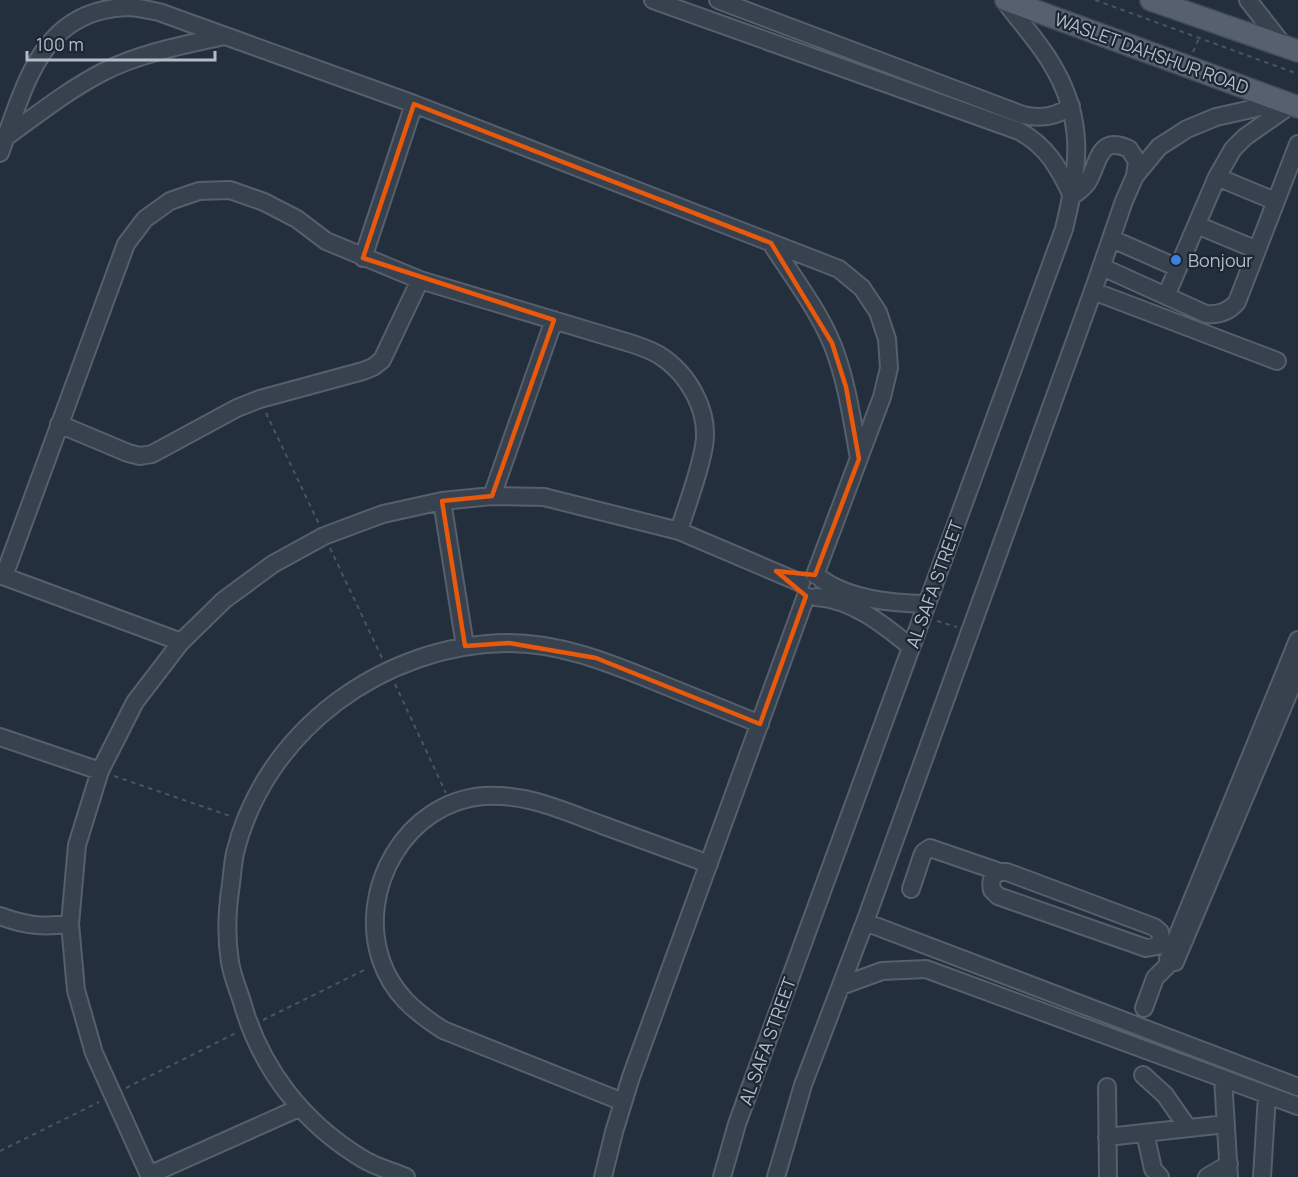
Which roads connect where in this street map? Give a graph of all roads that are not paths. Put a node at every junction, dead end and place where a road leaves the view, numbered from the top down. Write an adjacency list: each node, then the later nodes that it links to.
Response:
1 (653, 0): 12 (street)
2 (718, 0): 12 (street)
3 (1005, 0): 9 (main road, WASLET DAHSHUR ROAD); 11 (street, AL SAFA STREET)
4 (1151, 0): 6 (main road)
5 (1248, 0): 8 (street)
6 (1177, 4): 8 (main road)
7 (224, 36): 10 (street); 14 (street); 14 (street)
8 (1290, 48)
9 (1291, 104): 15 (street); 16 (street)
10 (414, 105): 21 (street); 23 (street)
11 (1071, 106): 12 (street); 17 (street, AL SAFA STREET)
12 (998, 115): 17 (street)
13 (1298, 144): 18 (street)
14 (3, 145)
15 (1135, 176): 17 (street); 20 (street)
16 (1217, 177): 18 (street); 19 (street)
17 (1072, 195): 38 (street, AL SAFA STREET)
18 (1275, 201): 22 (street)
19 (1197, 225): 22 (street); 25 (street)
20 (1112, 239): 24 (street); 25 (street)
21 (771, 243): 32 (street); 32 (street)
22 (1257, 250): 28 (street)
23 (363, 258): 26 (street); 31 (street)
24 (1102, 267): 27 (street); 28 (street)
25 (1178, 268): 28 (street)
26 (420, 280): 29 (street); 31 (street)
27 (1094, 291): 30 (street); 53 (street)
28 (1166, 296)
29 (554, 320): 33 (street); 35 (street)
30 (1277, 361)
31 (59, 424): 36 (street)
32 (859, 459): 37 (street)
33 (492, 496): 34 (street); 35 (street)
34 (442, 501): 40 (street); 41 (street)
35 (679, 531): 37 (street)
36 (2, 575): 40 (street)
37 (812, 586): 38 (street); 42 (street); 44 (street)
38 (925, 610): 42 (street, AL SAFA STREET)
39 (1298, 640): 47 (street)
40 (181, 642): 46 (street)
41 (465, 646): 44 (street); 70 (street)
42 (911, 647): 79 (street, AL SAFA STREET)
43 (1298, 671): 47 (street)
44 (760, 724): 48 (street)
45 (0, 737): 46 (street)
46 (100, 771): 54 (street)
47 (1237, 805): 51 (street)
48 (709, 864): 68 (street); 68 (street)
49 (1000, 872): 50 (street); 55 (street); 55 (street)
50 (910, 889)
51 (1192, 913): 55 (street); 56 (street)
52 (0, 916): 54 (street)
53 (864, 922): 57 (street); 58 (street)
54 (70, 924): 76 (street)
55 (1167, 943): 56 (street)
56 (1170, 963): 59 (street)
57 (841, 986): 60 (street); 80 (street)
58 (1041, 989): 60 (street); 61 (street)
59 (1144, 1008)
60 (1035, 1009): 62 (street)
61 (1211, 1054): 62 (street); 66 (street)
62 (1204, 1071): 64 (street)
63 (1143, 1075): 72 (street)
64 (1223, 1078): 67 (street); 71 (street)
65 (1107, 1087): 74 (street)
66 (1298, 1087)
67 (1267, 1095): 69 (street); 84 (street)
68 (623, 1102): 78 (street)
69 (1298, 1106)
70 (299, 1108): 76 (street); 77 (street)
71 (1226, 1124): 72 (street); 75 (street)
72 (1188, 1128): 73 (street)
73 (1145, 1133): 74 (street); 82 (street)
74 (1107, 1137): 81 (street)
75 (1229, 1171): 83 (street)
76 (150, 1176)
77 (406, 1177)
78 (603, 1177)
79 (722, 1177)
80 (776, 1177)
81 (1108, 1177)
82 (1160, 1177)
83 (1207, 1177)
84 (1262, 1177)

